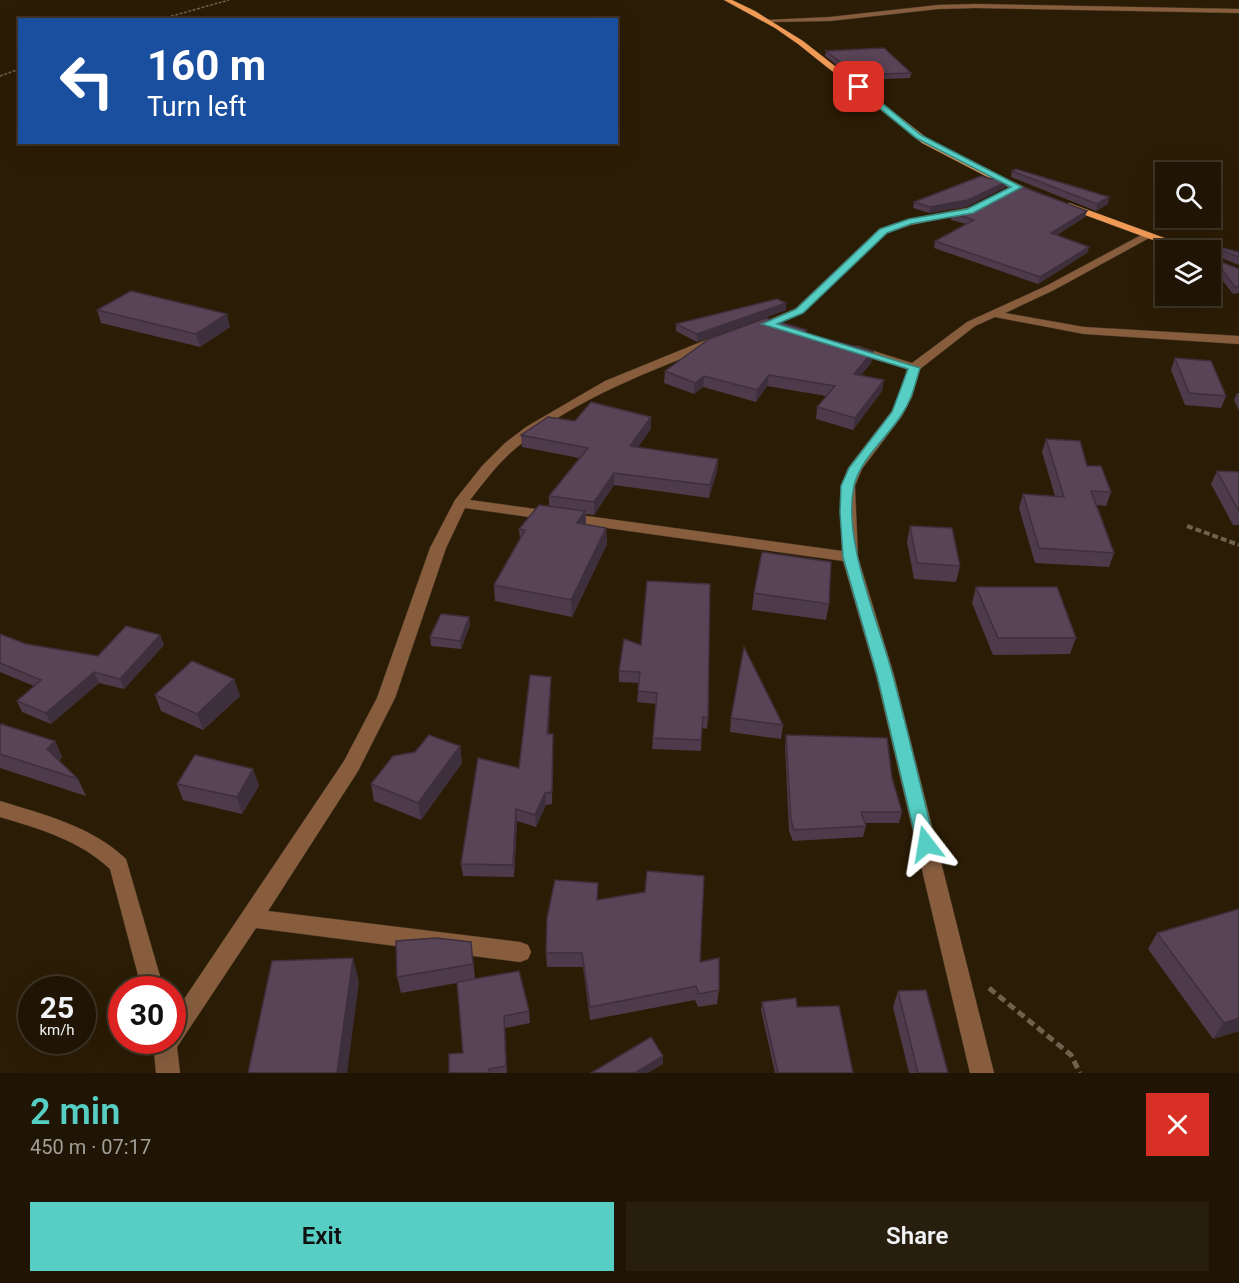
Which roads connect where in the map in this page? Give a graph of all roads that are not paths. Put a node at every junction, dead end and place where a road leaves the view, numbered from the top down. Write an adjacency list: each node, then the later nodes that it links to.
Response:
1 (727, 0): 3 (main road)
2 (1239, 11): 3 (street)
3 (769, 20): 4 (main road)
4 (1018, 187): 5 (main road); 10 (street)
5 (1040, 196)
6 (1062, 204): 7 (main road)
7 (1147, 235): 8 (main road); 9 (street)
8 (1161, 240)
9 (993, 313): 12 (street); 14 (street)
10 (767, 324): 11 (street); 15 (street)
11 (789, 331)
12 (1239, 340)
13 (832, 343): 14 (street)
14 (914, 368): 16 (street)
15 (460, 503): 16 (street); 18 (street)
16 (850, 557): 24 (street)
17 (0, 808): 20 (street)
18 (252, 918): 19 (street); 21 (street)
19 (520, 952)
20 (149, 976)
21 (186, 1017)
22 (169, 1054): 23 (street)
23 (168, 1073)
24 (982, 1073)

